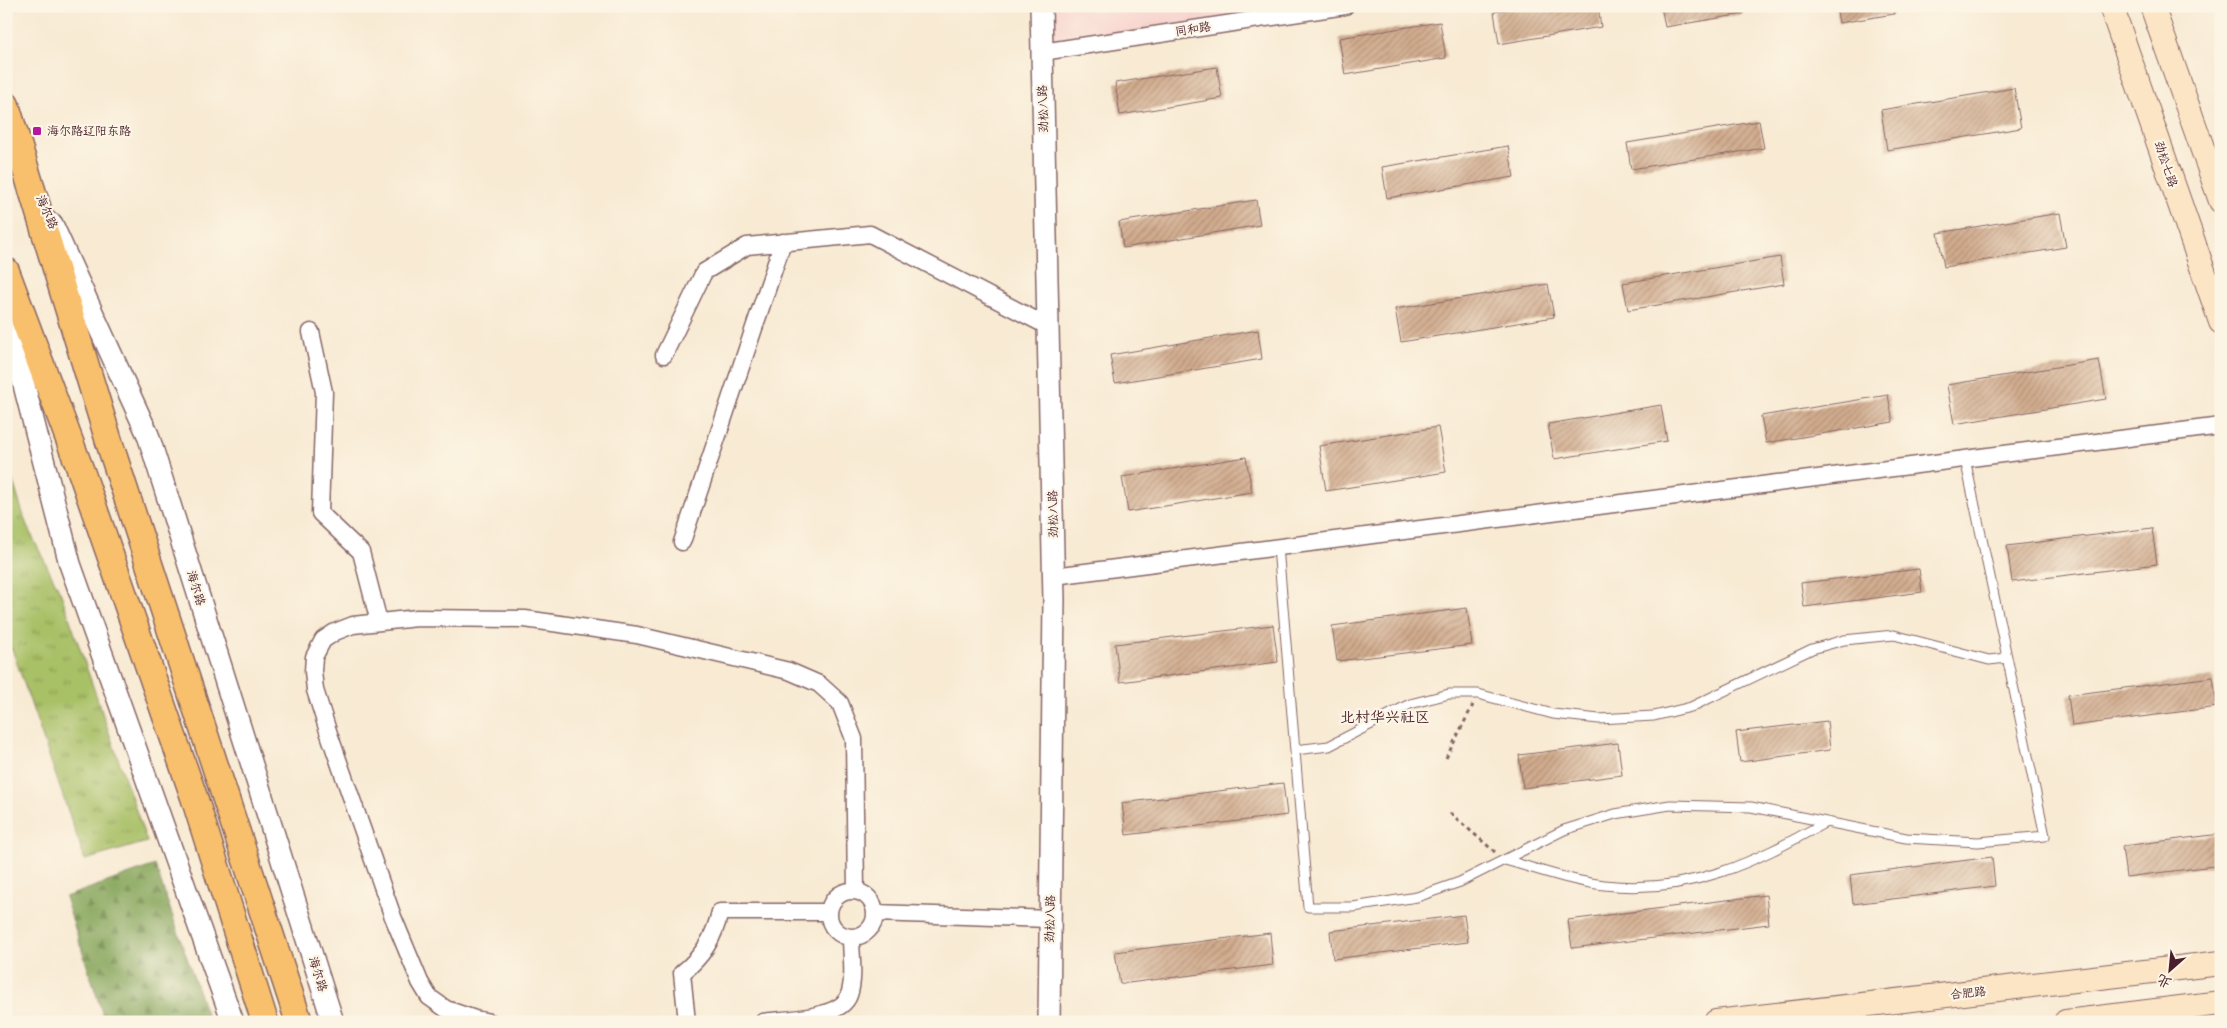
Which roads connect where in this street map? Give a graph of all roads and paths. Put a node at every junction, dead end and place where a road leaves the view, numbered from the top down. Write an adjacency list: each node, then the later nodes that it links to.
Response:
1 (1040, 6): 5 (street, 劲松八路)
2 (1344, 6): 5 (street, 同和路)
3 (2111, 6): 12 (main road, 劲松七路)
4 (2152, 6): 8 (main road)
5 (1042, 52): 13 (street, 劲松八路)
6 (6, 105): 7 (main road, 海尔路)
7 (26, 167): 38 (main road, 海尔路); 39 (street, 海尔路)
8 (2221, 201)
9 (783, 242): 13 (street); 15 (street); 18 (street)
10 (6, 270): 37 (main road)
11 (6, 315): 36 (street)
12 (2221, 322)
13 (1049, 327): 20 (street, 劲松八路)
14 (311, 332): 21 (street)
15 (664, 355)
16 (2221, 426): 17 (street)
17 (1965, 459): 19 (street); 22 (lane)
18 (682, 542)
19 (1278, 547): 20 (street); 24 (lane)
20 (1054, 576): 32 (street, 劲松八路)
21 (379, 622): 29 (street); 40 (street)
22 (2007, 658): 23 (lane); 27 (lane)
23 (1478, 694): 24 (lane); 25 (path)
24 (1295, 750): 28 (lane)
25 (1446, 758)
26 (1450, 813): 28 (path)
27 (1826, 822): 28 (lane); 28 (lane)
28 (1505, 860)
29 (856, 891): 30 (street); 31 (street)
30 (828, 912): 33 (street); 41 (street)
31 (875, 913): 32 (street); 33 (street)
32 (1050, 919): 43 (street, 劲松八路)
33 (851, 937): 42 (street)
34 (2221, 963): 44 (main road, 合肥路)
35 (2221, 1003): 45 (main road)
36 (233, 1022)
37 (265, 1022)
38 (298, 1022)
39 (333, 1022)
40 (490, 1022)
41 (687, 1022)
42 (763, 1022)
43 (1049, 1022)
44 (1716, 1022)
45 (2066, 1022)

